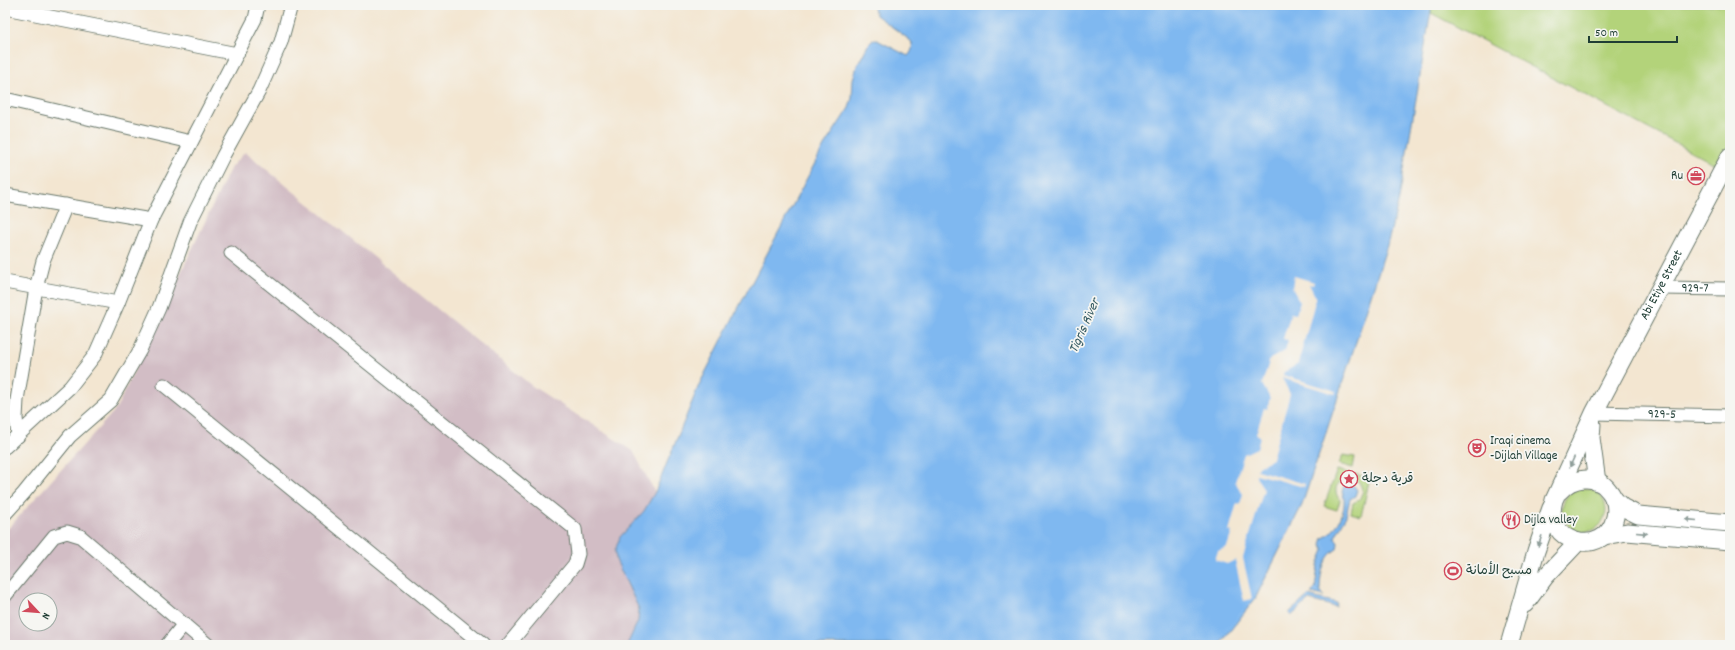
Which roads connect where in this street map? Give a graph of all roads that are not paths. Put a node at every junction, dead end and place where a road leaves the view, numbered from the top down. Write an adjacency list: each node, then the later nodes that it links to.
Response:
1 (258, 5): 4 (street)
2 (291, 5): 25 (street)
3 (5, 8): 4 (street)
4 (237, 54): 6 (street)
5 (5, 100): 6 (street)
6 (191, 142): 10 (street)
7 (1730, 156): 14 (street, Abi Etiye Street)
8 (5, 195): 9 (street)
9 (66, 205): 10 (street); 13 (street)
10 (151, 220): 16 (street)
11 (231, 253): 36 (street)
12 (5, 282): 13 (street)
13 (36, 288): 16 (street); 20 (street)
14 (1661, 288): 15 (street, 929-7); 18 (street, Abi Etiye Street)
15 (1730, 289)
16 (118, 303): 20 (street)
17 (164, 385): 35 (street)
18 (1594, 413): 19 (street, 929-5); 22 (street, Abi Etiye Street); 23 (street, Abi Etiye Street, one-way to 23)
19 (1730, 416)
20 (18, 436): 21 (street)
21 (5, 447)
22 (1597, 482): 23 (street); 24 (street)
23 (1556, 498): 29 (street); 31 (street, Abi Etiye Street, one-way to 31)
24 (1613, 498): 26 (street, one-way to 24); 27 (street)
25 (5, 514)
26 (1730, 523)
27 (1604, 536): 28 (street, one-way to 28); 29 (street)
28 (1730, 541)
29 (1578, 542): 31 (street, Abi Etiye Street)
30 (5, 596): 32 (street)
31 (1515, 621): 37 (street, Abi Etiye Street)
32 (184, 624): 33 (street); 34 (street)
33 (167, 645)
34 (208, 645)
35 (484, 645)
36 (508, 645)
37 (1509, 645)

